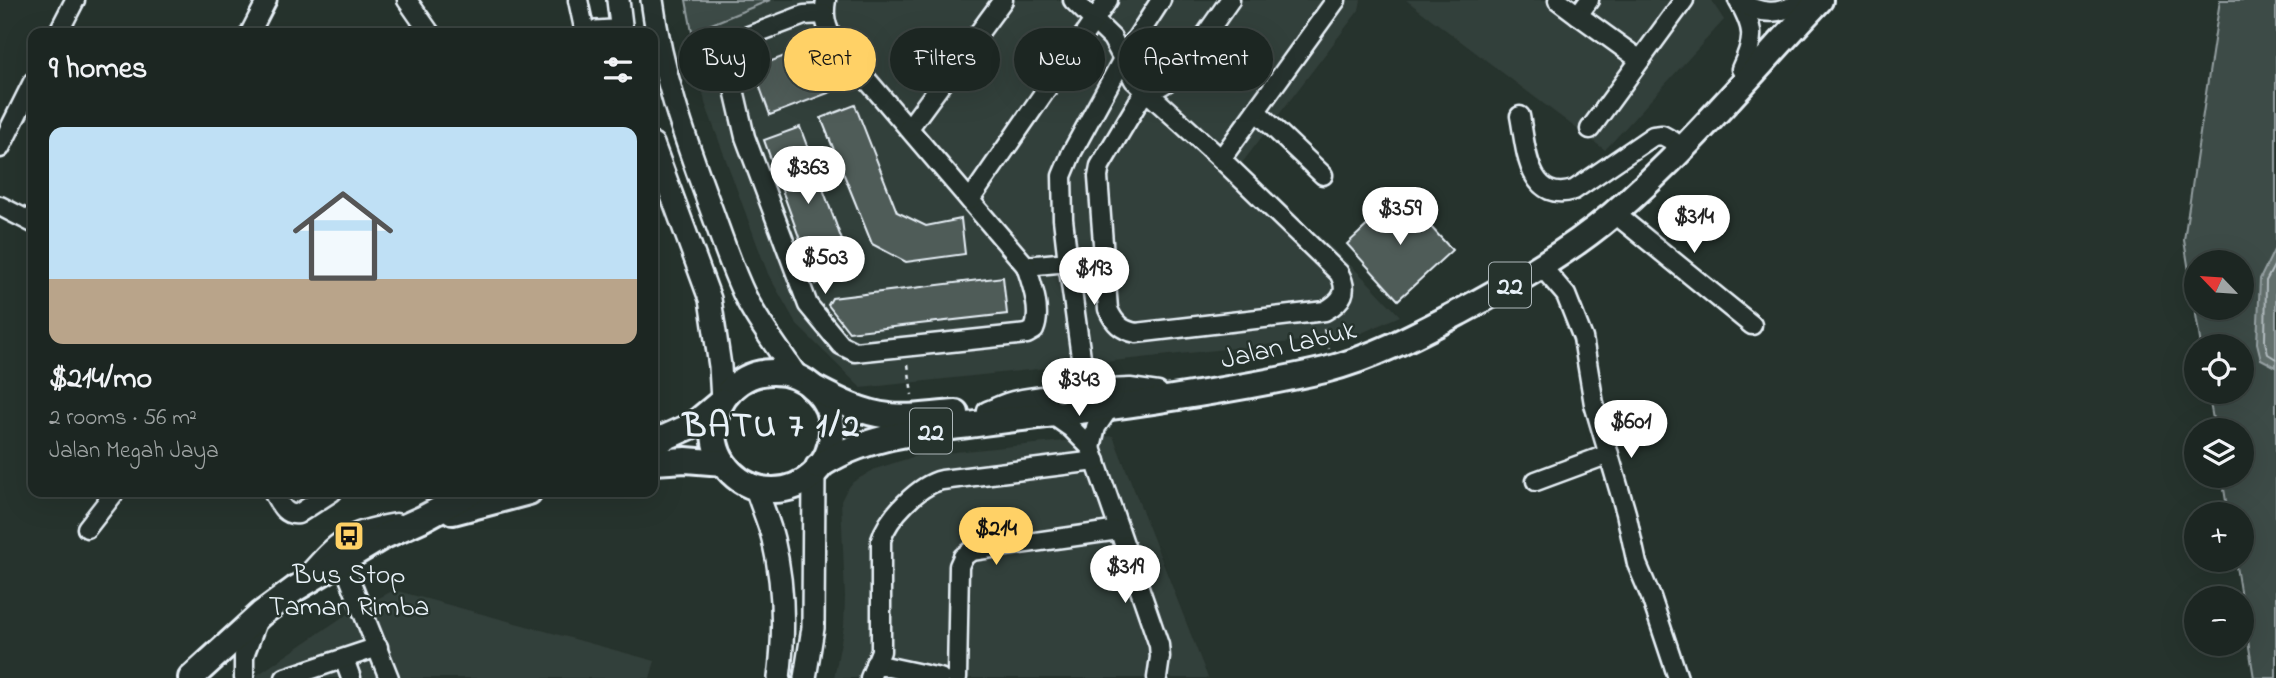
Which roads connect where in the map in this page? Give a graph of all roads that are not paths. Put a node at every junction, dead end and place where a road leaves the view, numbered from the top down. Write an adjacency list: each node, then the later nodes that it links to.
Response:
1 (75, 0): 21 (street)
2 (267, 0): 22 (street)
3 (407, 0): 23 (street)
4 (578, 0): 24 (street)
5 (618, 0): 25 (main road)
6 (652, 0): 26 (main road)
7 (1003, 0): 38 (street)
8 (1073, 0): 20 (street)
9 (1108, 0): 20 (street)
10 (1161, 0): 27 (street)
11 (1230, 0): 35 (street)
12 (1336, 0): 36 (street)
13 (1558, 0): 19 (street)
14 (1684, 0): 30 (street)
15 (1806, 0): 17 (street); 32 (highway, Jalan Labuk / 22)
16 (1821, 0): 47 (highway, Jalan Labuk / 22)
17 (1739, 1): 32 (street)
18 (825, 7): 38 (street); 50 (street)
19 (1584, 8): 30 (street)
20 (1094, 21): 29 (street); 45 (street)
21 (61, 28)
22 (253, 28)
23 (427, 28)
24 (584, 28)
25 (622, 28)
26 (655, 28)
27 (1143, 28)
28 (658, 41): 54 (main road)
29 (1119, 51)
30 (1640, 60): 39 (street)
31 (1119, 66): 49 (street)
32 (1741, 69): 40 (highway, Jalan Labuk / 22)
33 (1147, 91): 35 (street)
34 (28, 92): 41 (street)
35 (1149, 93): 43 (street); 43 (street)
36 (1256, 111): 43 (street); 44 (street)
37 (1520, 116): 40 (street)
38 (908, 128): 45 (street)
39 (1590, 129)
40 (1673, 141): 55 (highway, Jalan Labuk / 22)
41 (0, 148)
42 (658, 158): 56 (main road)
43 (1221, 159)
44 (1322, 175)
45 (970, 200): 50 (street)
46 (2, 212): 48 (street)
47 (1614, 213): 51 (highway, Jalan Labuk / 22); 52 (street)
48 (28, 221)
49 (1068, 262): 50 (street); 53 (street)
50 (1026, 266)
51 (1542, 267): 57 (highway, Jalan Labuk / 22); 61 (street)
52 (1752, 325)
53 (1081, 357): 55 (street); 58 (street)
54 (805, 382): 56 (highway, 22); 58 (highway, Jalan Labuk / 22); 65 (highway)
55 (1158, 392): 58 (highway, Jalan Labuk / 22)
56 (722, 401): 60 (highway); 64 (highway)
57 (1110, 407): 59 (highway, Jalan Labuk / 22); 62 (street)
58 (987, 411)
59 (1051, 414): 62 (street); 65 (highway, Jalan Labuk / 22)
60 (658, 441)
61 (1609, 454): 66 (street); 91 (street)
62 (1094, 455): 74 (street); 80 (street)
63 (658, 462): 64 (highway)
64 (723, 463): 67 (highway)
65 (816, 470): 67 (highway, 22); 87 (main road)
66 (1536, 481)
67 (756, 488): 86 (main road)
68 (111, 497): 73 (street)
69 (276, 497): 70 (street)
70 (324, 497)
71 (465, 497): 72 (highway)
72 (422, 519): 75 (highway); 76 (street)
73 (87, 528)
74 (1119, 530): 89 (street); 90 (street)
75 (342, 560): 76 (highway); 78 (street)
76 (295, 589): 77 (highway)
77 (261, 614): 82 (highway); 83 (street)
78 (378, 647): 79 (street); 85 (street)
79 (344, 659): 81 (street); 84 (street)
80 (872, 671): 88 (street)
81 (293, 677)
82 (191, 678)
83 (244, 678)
84 (351, 678)
85 (389, 678)
86 (779, 678)
87 (805, 678)
88 (940, 678)
89 (957, 678)
90 (1157, 678)
91 (1678, 678)

